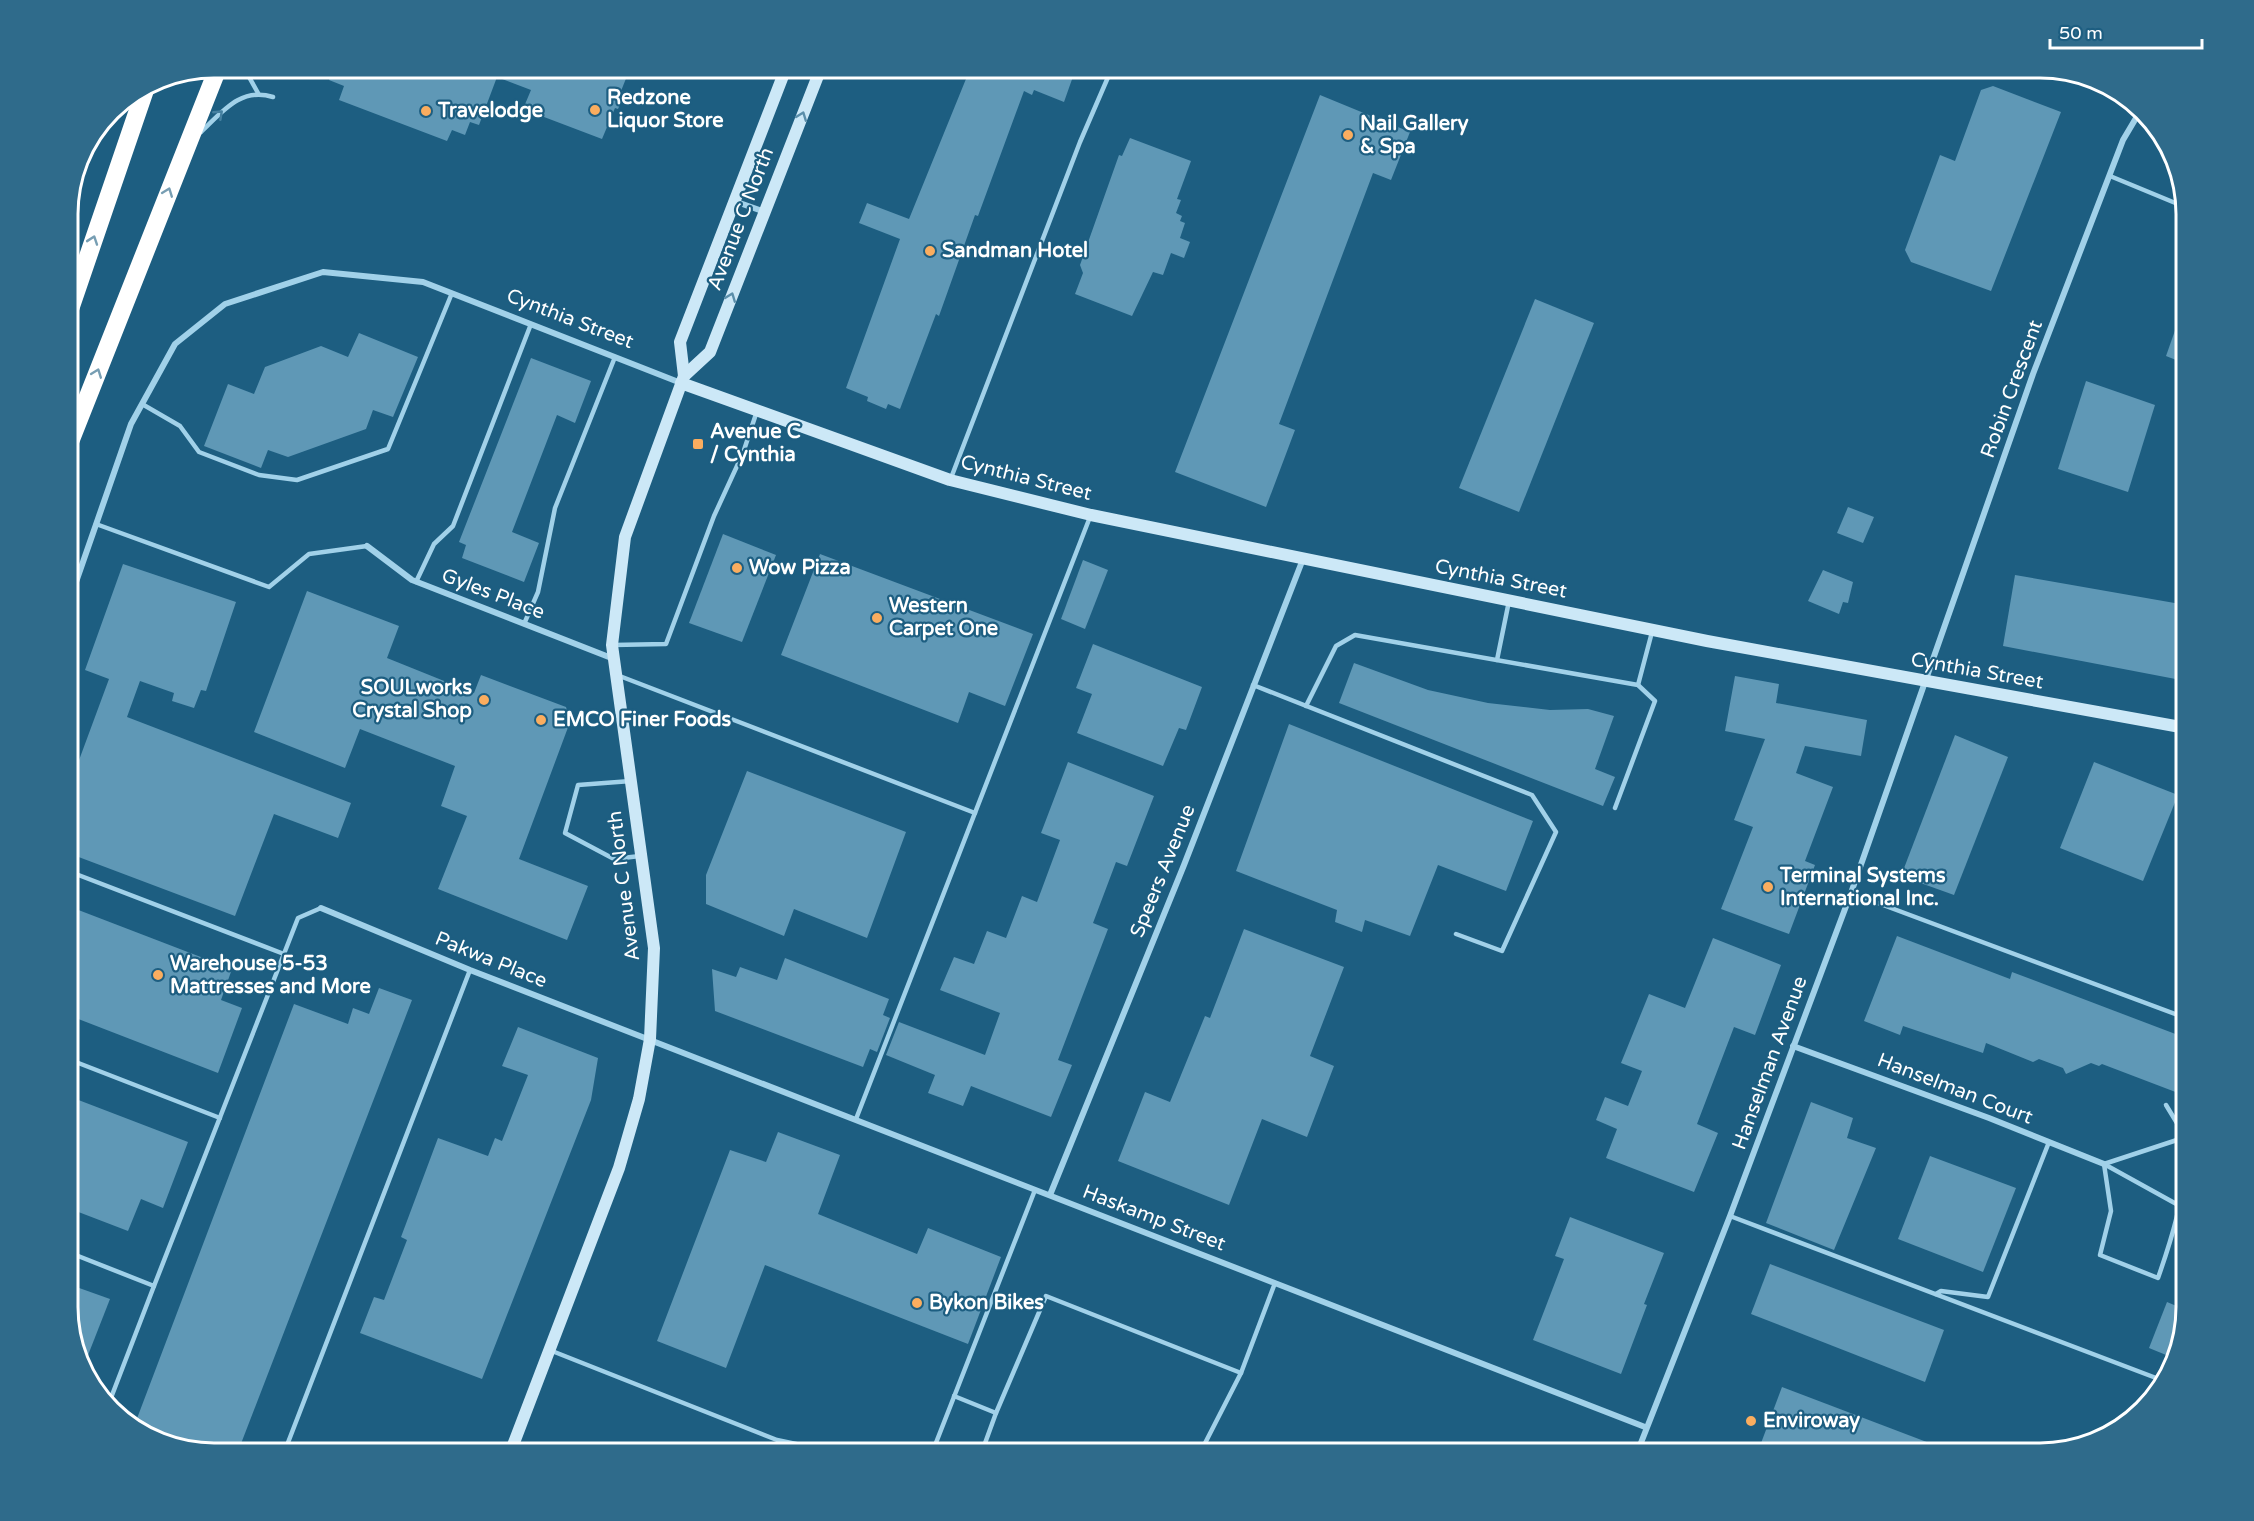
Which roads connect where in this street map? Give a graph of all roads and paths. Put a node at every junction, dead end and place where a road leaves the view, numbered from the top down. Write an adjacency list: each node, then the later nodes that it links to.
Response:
1 (214, 78): 10 (highway)
2 (250, 78): 6 (lane)
3 (782, 78): 12 (main road, Avenue C North)
4 (817, 78): 14 (main road, Avenue C North, one-way to 4)
5 (1108, 78): 23 (lane)
6 (258, 93): 7 (lane); 10 (lane, one-way to 6)
7 (273, 97)
8 (142, 99): 15 (highway, one-way to 8)
9 (2136, 118): 11 (street, Robin Crescent)
10 (186, 146): 22 (highway, one-way to 10)
11 (2110, 176): 13 (lane); 37 (street, Robin Crescent)
12 (734, 201): 14 (street); 19 (main road, Avenue C North)
13 (2175, 203)
14 (765, 212): 19 (main road, Avenue C North, one-way to 14)
15 (78, 286)
16 (452, 293): 17 (street, Cynthia Street); 20 (street, Cynthia Street); 20 (lane)
17 (531, 324): 18 (street, Cynthia Street); 29 (lane)
18 (615, 357): 19 (street, Cynthia Street); 31 (lane)
19 (682, 379): 21 (main road, Cynthia Street); 33 (main road, Avenue C North)
20 (142, 404): 25 (street, Cynthia Street)
21 (757, 411): 23 (main road, Cynthia Street); 33 (lane)
22 (78, 421)
23 (950, 480): 24 (main road, Cynthia Street)
24 (1091, 515): 27 (main road, Cynthia Street); 44 (lane)
25 (96, 524): 26 (lane); 28 (street, Cynthia Street)
26 (367, 546): 29 (street, Gyles Place)
27 (1303, 559): 30 (main road, Cynthia Street); 39 (street, Speers Avenue)
28 (78, 576)
29 (416, 582): 31 (street, Gyles Place)
30 (1509, 600): 32 (main road, Cynthia Street); 35 (lane)
31 (524, 624): 34 (street, Gyles Place)
32 (1653, 630): 37 (main road, Cynthia Street); 38 (lane)
33 (612, 645): 34 (main road, Avenue C North)
34 (615, 659): 36 (main road, Avenue C North)
35 (1497, 660): 38 (lane); 40 (lane)
36 (617, 675): 42 (main road, Avenue C North); 44 (lane)
37 (1925, 681): 41 (main road, Cynthia Street); 47 (street, Hanselman Avenue)
38 (1638, 685): 43 (lane)
39 (1253, 686): 40 (lane); 64 (street, Speers Avenue)
40 (1306, 706): 49 (lane)
41 (2176, 726)
42 (631, 781): 45 (main road, Avenue C North); 45 (lane)
43 (1615, 808)
44 (975, 813): 58 (lane)
45 (642, 856): 53 (main road, Avenue C North)
46 (78, 875): 50 (lane)
47 (1851, 893): 52 (lane); 54 (street, Hanselman Avenue)
48 (321, 908): 50 (lane); 51 (street, Pakwa Place)
49 (1456, 934)
50 (284, 954): 57 (lane)
51 (470, 970): 53 (street, Pakwa Place); 79 (lane)
52 (2176, 1014)
53 (650, 1039): 58 (street, Haskamp Street); 72 (main road, Avenue C North)
54 (1793, 1046): 61 (street, Hanselman Court); 66 (street, Hanselman Avenue)
55 (78, 1063): 57 (lane)
56 (2166, 1105): 59 (lane)
57 (220, 1118): 70 (lane)
58 (856, 1119): 63 (street, Haskamp Street)
59 (2176, 1124)
60 (2176, 1140): 62 (lane)
61 (2049, 1142): 62 (street, Hanselman Court); 71 (lane)
62 (2104, 1164): 65 (lane); 67 (lane)
63 (1035, 1190): 64 (street, Haskamp Street); 76 (lane)
64 (1050, 1195): 69 (street, Haskamp Street)
65 (2176, 1204)
66 (1730, 1216): 71 (lane); 78 (street, Hanselman Avenue)
67 (2176, 1219)
68 (78, 1256): 70 (lane)
69 (1275, 1283): 73 (lane); 78 (street, Haskamp Street)
70 (154, 1286): 75 (lane)
71 (1936, 1294): 74 (lane)
72 (549, 1350): 80 (main road, Avenue C North); 81 (lane)
73 (1241, 1373): 77 (lane); 84 (lane)
74 (2156, 1378)
75 (112, 1396)
76 (954, 1396): 77 (lane); 82 (lane)
77 (996, 1413): 83 (lane)
78 (1645, 1427): 85 (street, Hanselman Avenue)
79 (288, 1443)
80 (514, 1443)
81 (790, 1443)
82 (936, 1443)
83 (985, 1443)
84 (1206, 1443)
85 (1640, 1443)

